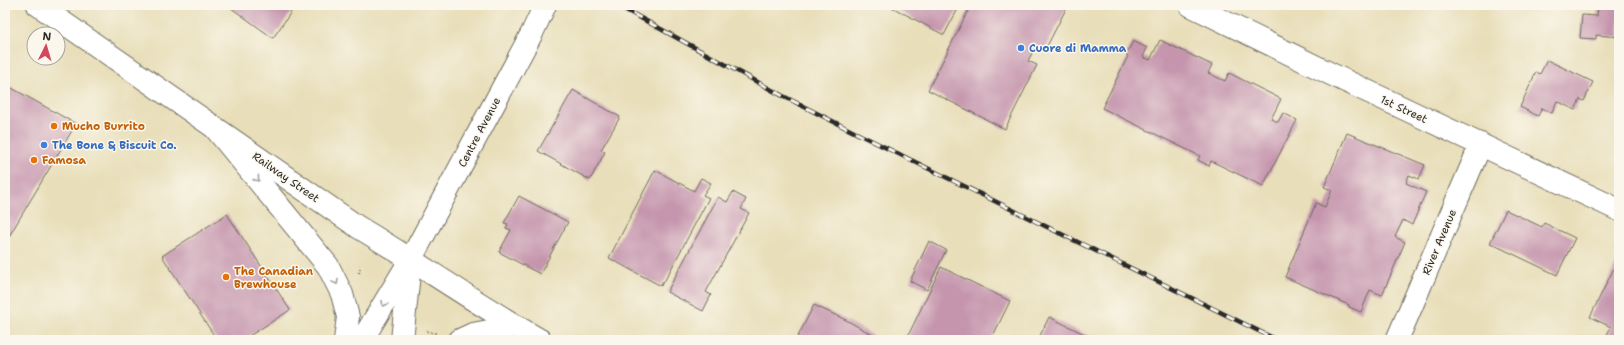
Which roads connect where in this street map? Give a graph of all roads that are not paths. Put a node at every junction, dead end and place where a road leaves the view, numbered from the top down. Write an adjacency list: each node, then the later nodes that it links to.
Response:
1 (38, 5): 4 (street, Railway Street)
2 (545, 5): 7 (street, Centre Avenue)
3 (1190, 5): 5 (street, 1st Street)
4 (215, 128): 7 (street, Railway Street); 10 (street, one-way to 10)
5 (1481, 144): 6 (street, 1st Street); 14 (street, River Avenue)
6 (1619, 210)
7 (411, 259): 8 (street, Railway Street); 11 (street, Centre Avenue, one-way to 11); 12 (street, Centre Avenue)
8 (515, 326): 9 (street); 13 (street, Railway Street)
9 (451, 334)
10 (345, 340)
11 (362, 340)
12 (402, 340)
13 (540, 340)
14 (1397, 340)

